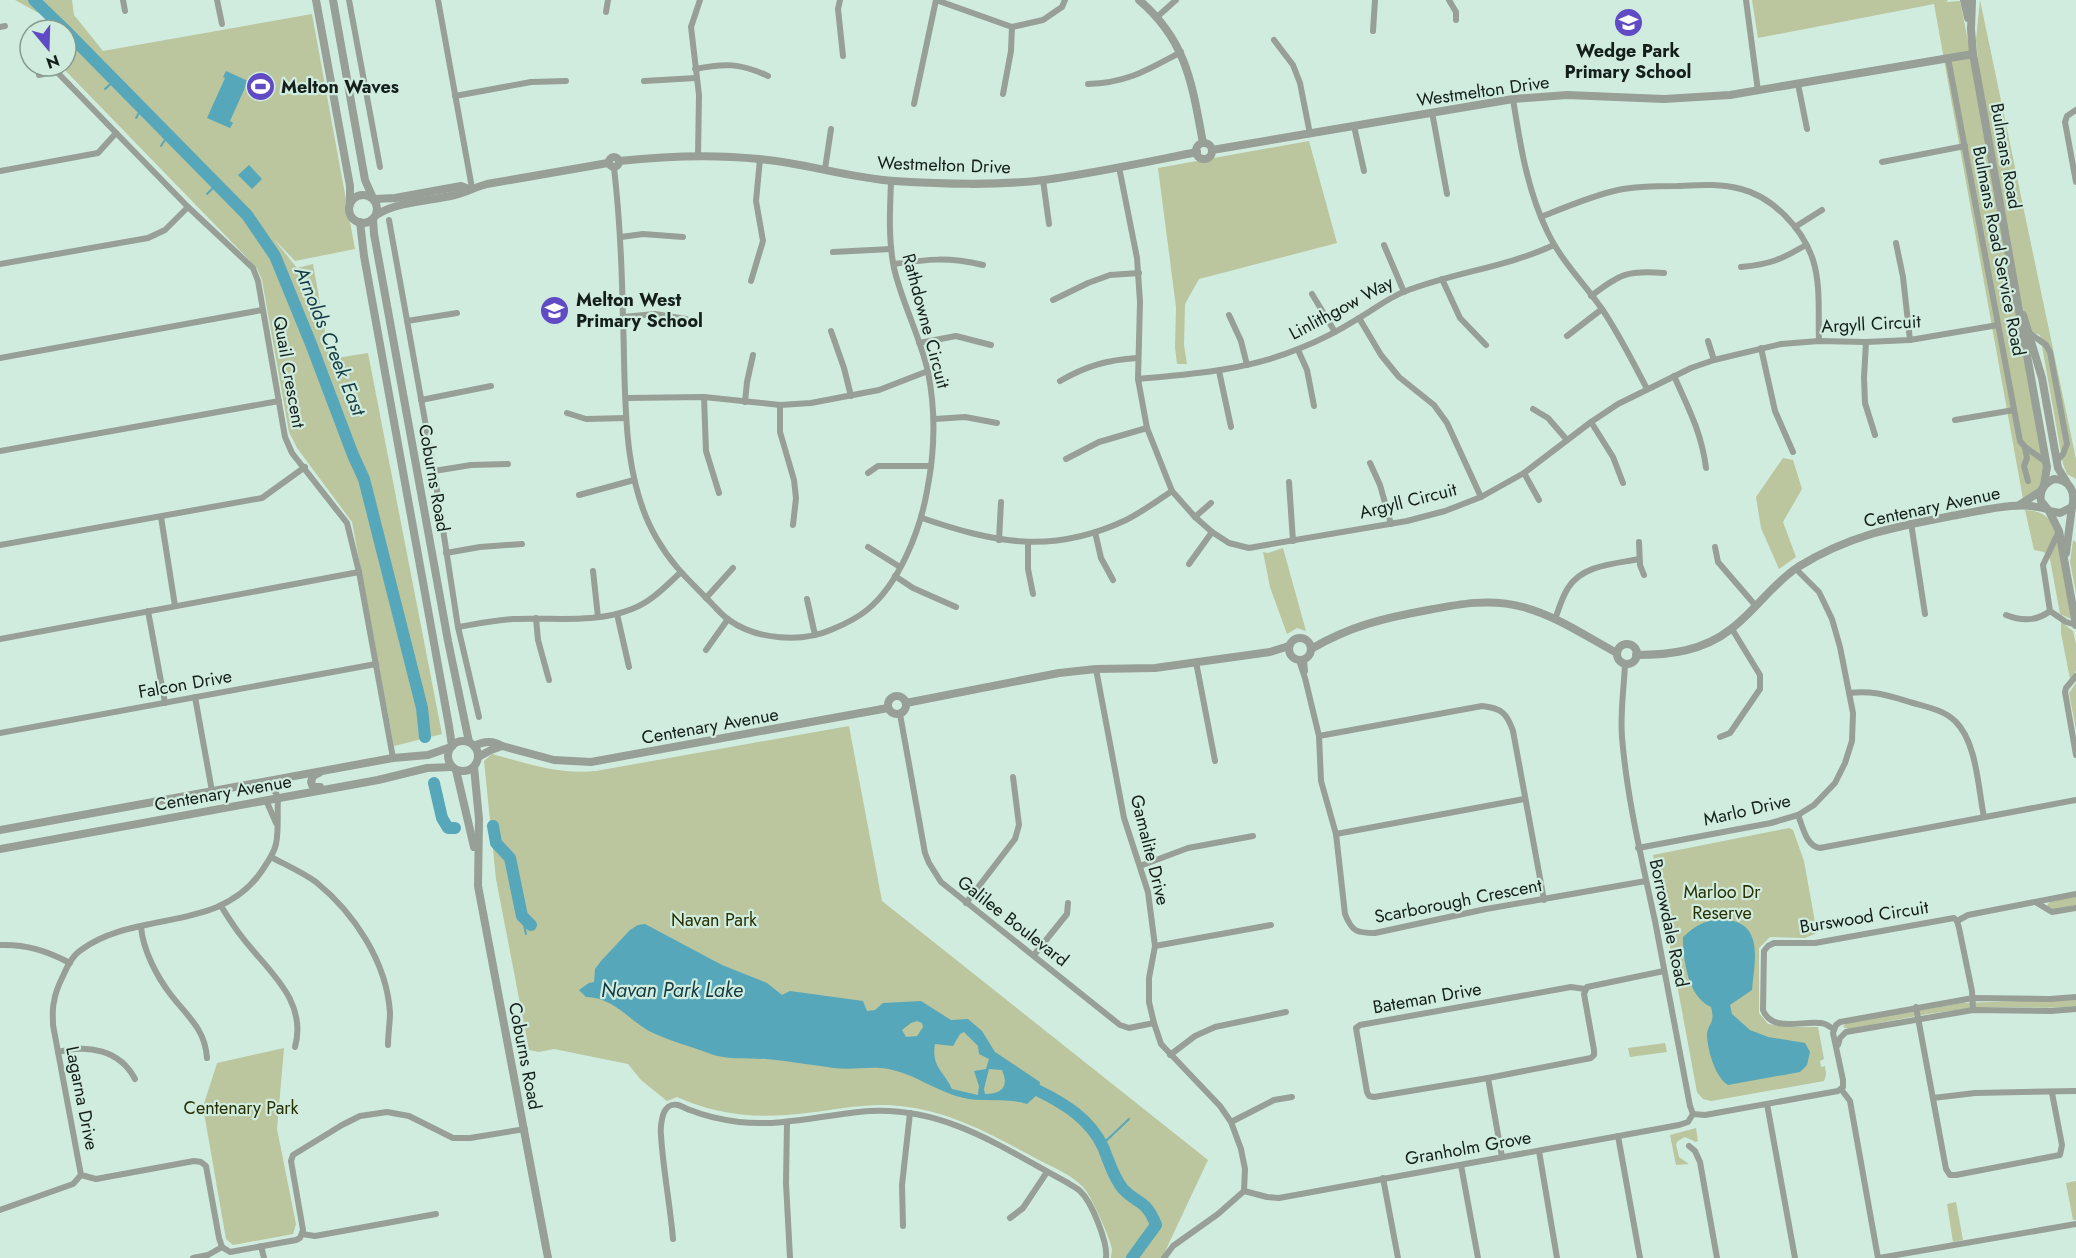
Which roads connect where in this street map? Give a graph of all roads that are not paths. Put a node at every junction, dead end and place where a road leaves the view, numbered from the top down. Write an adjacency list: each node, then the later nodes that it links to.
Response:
1 (123, 0): 19 (street)
2 (217, 0): 23 (street)
3 (316, 0): 28 (street)
4 (333, 0): 26 (street)
5 (349, 0): 62 (street)
6 (438, 0): 44 (street)
7 (608, 0): 20 (street)
8 (699, 0): 34 (street)
9 (840, 0): 32 (street)
10 (936, 0): 24 (street); 46 (street)
11 (1065, 0): 24 (street)
12 (1139, 0): 21 (street)
13 (1176, 0): 21 (street)
14 (1375, 0): 27 (street)
15 (1449, 0): 22 (street)
16 (1746, 0): 42 (street)
17 (1964, 0): 25 (street, Bulmans Road)
18 (1972, 0): 25 (street, Bulmans Road)
19 (125, 11)
20 (606, 12)
21 (1157, 17): 30 (street)
22 (1456, 20)
23 (222, 24)
24 (1012, 27): 43 (street)
25 (1971, 29): 31 (street, Bulmans Road)
26 (338, 31): 28 (street); 72 (street)
27 (1373, 31)
28 (322, 34): 73 (street)
29 (1274, 40): 53 (street)
30 (1181, 52): 40 (street); 54 (street)
31 (1972, 54): 33 (street, Westmelton Drive); 98 (street, Bulmans Road)
32 (843, 56)
33 (1948, 58): 41 (street, Westmelton Drive); 55 (street, Bulmans Road Service Road)
34 (695, 69): 35 (street); 37 (street)
35 (768, 76)
36 (64, 78): 52 (street, Quail Crescent)
37 (696, 78): 39 (street); 58 (street)
38 (566, 81): 44 (street)
39 (644, 81)
40 (1088, 84)
41 (1798, 84): 42 (street, Westmelton Drive); 51 (street)
42 (1758, 91): 45 (street, Westmelton Drive)
43 (1003, 94)
44 (455, 96): 70 (street)
45 (1513, 99): 48 (street, Westmelton Drive); 77 (street)
46 (914, 104)
47 (2076, 110): 69 (street)
48 (1432, 112): 49 (street, Westmelton Drive); 71 (street)
49 (1354, 126): 53 (street, Westmelton Drive); 66 (street)
50 (831, 129): 64 (street)
51 (1807, 129)
52 (116, 133): 65 (street); 74 (street, Quail Crescent)
53 (1310, 134): 56 (street, Westmelton Drive)
54 (1203, 143): 56 (street); 57 (street)
55 (1965, 146): 60 (street); 111 (street, Bulmans Road Service Road)
56 (1212, 150): 57 (street)
57 (1197, 152): 63 (street, Westmelton Drive)
58 (698, 156): 59 (street, Westmelton Drive); 61 (street, Westmelton Drive)
59 (760, 159): 64 (street, Westmelton Drive); 97 (street)
60 (1882, 162)
61 (614, 164): 70 (street, Westmelton Drive); 82 (street, Rathdowne Circuit)
62 (380, 167)
63 (1119, 167): 67 (street, Westmelton Drive); 94 (street, Argyll Circuit)
64 (825, 169): 68 (street, Westmelton Drive)
65 (0, 171)
66 (1364, 171)
67 (1043, 180): 68 (street, Westmelton Drive); 80 (street)
68 (891, 181): 88 (street, Rathdowne Circuit)
69 (2076, 182)
70 (471, 188): 72 (street, Westmelton Drive); 76 (street, Westmelton Drive)
71 (1447, 194)
72 (373, 199): 73 (street); 76 (street)
73 (350, 203): 79 (street)
74 (188, 207): 90 (street); 104 (street, Quail Crescent)
75 (1822, 210): 81 (street)
76 (374, 217): 79 (street); 239 (street, Coburns Road)
77 (1540, 217): 81 (street); 85 (street)
78 (389, 220): 110 (street, Coburns Road)
79 (360, 222): 240 (street, Coburns Road)
80 (1050, 224)
81 (1795, 227): 87 (street)
82 (621, 237): 83 (street); 107 (street, Rathdowne Circuit)
83 (684, 237)
84 (1896, 243): 117 (street)
85 (1554, 244): 96 (street, Linlithgow Way); 101 (street)
86 (1384, 245): 99 (street)
87 (1806, 245): 93 (street); 118 (street)
88 (891, 249): 89 (street); 91 (street, Rathdowne Circuit)
89 (833, 252)
90 (0, 264)
91 (894, 264): 92 (street); 120 (street, Rathdowne Circuit)
92 (984, 265)
93 (1741, 267)
94 (1139, 273): 102 (street); 126 (street, Argyll Circuit)
95 (1664, 273): 101 (street)
96 (1442, 279): 99 (street, Linlithgow Way); 122 (street)
97 (751, 281)
98 (2015, 288): 114 (street, Bulmans Road); 164 (street, Bulmans Road)
99 (1404, 292): 108 (street, Linlithgow Way)
100 (1312, 294): 113 (street)
101 (1591, 296): 103 (street)
102 (1053, 300)
103 (1602, 309): 115 (street); 136 (street)
104 (262, 310): 127 (street); 141 (street, Quail Crescent)
105 (457, 313): 110 (street)
106 (1229, 315): 129 (street)
107 (623, 317): 109 (street); 139 (street, Rathdowne Circuit)
108 (1359, 318): 113 (street, Linlithgow Way); 182 (street)
109 (686, 319)
110 (407, 321): 140 (street, Coburns Road)
111 (1998, 325): 117 (street, Argyll Circuit); 146 (street, Bulmans Road Service Road)
112 (831, 331): 137 (street)
113 (1335, 332): 124 (street, Linlithgow Way)
114 (2028, 332): 163 (street, Bulmans Road); 163 (street, Bulmans Road Service Road)
115 (1567, 336)
116 (1708, 340): 128 (street)
117 (1910, 340): 119 (street, Argyll Circuit)
118 (1819, 341): 119 (street, Argyll Circuit); 123 (street, Argyll Circuit)
119 (1866, 342): 155 (street)
120 (919, 343): 121 (street); 130 (street, Rathdowne Circuit)
121 (991, 345)
122 (1486, 345)
123 (1761, 348): 128 (street, Argyll Circuit); 159 (street)
124 (1298, 350): 129 (street, Linlithgow Way); 144 (street)
125 (753, 355): 142 (street)
126 (1137, 357): 133 (street, Argyll Circuit); 134 (street)
127 (0, 358)
128 (1714, 360): 132 (street, Argyll Circuit)
129 (1247, 365): 131 (street, Linlithgow Way)
130 (928, 371): 137 (street); 149 (street, Rathdowne Circuit)
131 (1219, 371): 133 (street, Linlithgow Way); 153 (street)
132 (1674, 376): 136 (street, Argyll Circuit); 169 (street)
133 (1138, 378): 154 (street, Argyll Circuit)
134 (1060, 381)
135 (491, 386): 140 (street)
136 (1647, 389): 151 (street, Argyll Circuit)
137 (851, 396): 143 (street)
138 (704, 397): 139 (street); 142 (street); 180 (street)
139 (626, 398): 148 (street, Rathdowne Circuit)
140 (422, 400): 170 (street, Coburns Road)
141 (279, 401): 158 (street); 168 (street, Quail Crescent)
142 (745, 402): 143 (street)
143 (780, 405): 194 (street)
144 (1314, 406)
145 (1533, 409): 156 (street)
146 (2014, 410): 150 (street); 157 (street, Bulmans Road Service Road)
147 (567, 413): 148 (street)
148 (627, 418): 173 (street, Rathdowne Circuit)
149 (935, 419): 152 (street); 167 (street, Rathdowne Circuit)
150 (1955, 420)
151 (1591, 422): 156 (street, Argyll Circuit); 176 (street)
152 (997, 423)
153 (1231, 427)
154 (1147, 428): 162 (street); 179 (street, Argyll Circuit)
155 (1875, 435)
156 (1567, 440): 172 (street, Argyll Circuit)
157 (2025, 447): 160 (street); 161 (street, Bulmans Road Service Road)
158 (0, 451)
159 (1793, 452)
160 (2036, 455): 161 (street); 164 (street)
161 (2027, 458): 174 (street, Bulmans Road Service Road)
162 (1066, 459)
163 (2057, 460): 177 (street, Bulmans Road)
164 (2046, 462): 178 (street, Bulmans Road)
165 (1370, 463): 192 (street)
166 (508, 464): 170 (street)
167 (931, 466): 171 (street); 191 (street, Rathdowne Circuit)
168 (305, 467): 189 (street); 216 (street, Quail Crescent)
169 (1706, 468)
170 (434, 471): 208 (street, Coburns Road)
171 (868, 473)
172 (1524, 474): 182 (street, Argyll Circuit); 183 (street)
173 (634, 480): 181 (street); 217 (street, Rathdowne Circuit)
174 (2028, 481)
175 (1289, 482): 201 (street)
176 (1623, 483)
177 (2070, 483): 178 (street); 187 (street)
178 (2042, 488): 186 (street, Centenary Avenue); 188 (street)
179 (1172, 491): 190 (street, Argyll Circuit); 197 (street)
180 (719, 493)
181 (579, 495)
182 (1481, 497): 192 (street, Argyll Circuit)
183 (1539, 500)
184 (1001, 502): 200 (street)
185 (1211, 503): 190 (street)
186 (2019, 505): 188 (street, Centenary Avenue); 193 (street, Centenary Avenue)
187 (2074, 505): 188 (street); 195 (street)
188 (2048, 510): 196 (street)
189 (160, 517): 205 (street); 225 (street)
190 (1195, 517): 198 (street, Argyll Circuit)
191 (921, 518): 200 (street); 212 (street, Rathdowne Circuit)
192 (1391, 524): 201 (street, Argyll Circuit)
193 (1911, 524): 214 (street, Centenary Avenue); 230 (street)
194 (793, 525)
195 (2070, 526): 199 (street); 211 (street)
196 (2059, 531): 211 (street); 228 (street)
197 (1095, 532): 203 (street); 220 (street)
198 (1212, 532): 201 (street, Argyll Circuit); 210 (street)
199 (2076, 535)
200 (999, 540): 203 (street)
201 (1293, 541)
202 (1640, 542): 209 (street)
203 (1028, 543): 221 (street)
204 (522, 544): 208 (street)
205 (0, 545)
206 (868, 547): 212 (street)
207 (1715, 547): 224 (street)
208 (446, 553): 237 (street, Coburns Road)
209 (1639, 559): 218 (street); 235 (street)
210 (1188, 564)
211 (2065, 566): 236 (street)
212 (900, 567): 219 (street, Rathdowne Circuit)
213 (733, 568): 222 (street)
214 (1796, 569): 224 (street, Centenary Avenue); 256 (street, Marlo Drive)
215 (593, 571): 232 (street)
216 (359, 572): 225 (street); 250 (street, Quail Crescent)
217 (680, 573): 222 (street, Rathdowne Circuit); 229 (street)
218 (1644, 575)
219 (895, 576): 226 (street); 241 (street, Rathdowne Circuit)
220 (1113, 580)
221 (1033, 594)
222 (706, 598): 234 (street, Rathdowne Circuit)
223 (807, 599): 241 (street)
224 (1755, 605): 238 (street, Centenary Avenue)
225 (175, 606): 227 (street)
226 (956, 608)
227 (148, 611): 242 (street); 258 (street)
228 (2050, 611): 231 (street); 236 (street)
229 (617, 614): 232 (street); 252 (street)
230 (1925, 614)
231 (2006, 615)
232 (598, 617): 233 (street)
233 (536, 618): 237 (street); 255 (street)
234 (728, 619): 241 (street, Rathdowne Circuit); 244 (street)
235 (1555, 619): 243 (street); 246 (street)
236 (2076, 625)
237 (458, 627): 262 (street, Coburns Road)
238 (1732, 629): 247 (street, Centenary Avenue); 265 (street)
239 (446, 630): 240 (street); 266 (street, Coburns Road)
240 (432, 633): 268 (street, Coburns Road)
241 (815, 636)
242 (0, 639)
243 (1310, 645): 245 (street); 248 (street)
244 (706, 650)
245 (1289, 650): 248 (street); 249 (street)
246 (1617, 653): 247 (street); 251 (street)
247 (1636, 655): 251 (street)
248 (1302, 660): 264 (street, Scarborough Crescent)
249 (1196, 662): 253 (street); 272 (street)
250 (376, 664): 257 (street, Falcon Drive); 271 (street, Quail Crescent)
251 (1625, 664): 292 (street, Borrowdale Road)
252 (629, 667)
253 (1096, 669): 259 (street); 296 (street, Gamalite Drive)
254 (2076, 676): 269 (street)
255 (549, 681)
256 (1849, 693): 285 (street, Marlo Drive); 286 (street)
257 (195, 698): 258 (street, Falcon Drive); 279 (street)
258 (165, 703): 263 (street, Falcon Drive)
259 (906, 703): 260 (street); 261 (street)
260 (888, 708): 261 (street); 267 (street, Centenary Avenue)
261 (900, 714): 300 (street, Galilee Boulevard)
262 (479, 717)
263 (0, 733)
264 (1319, 736): 281 (street); 290 (street, Scarborough Crescent)
265 (1719, 737)
266 (471, 744): 267 (street, Centenary Avenue); 268 (street); 270 (street)
267 (502, 746): 270 (street)
268 (450, 747): 271 (street, Centenary Avenue); 274 (street)
269 (2076, 755)
270 (478, 757): 273 (street)
271 (393, 758): 275 (street, Centenary Avenue)
272 (1215, 761)
273 (474, 767): 274 (street); 295 (street, Coburns Road)
274 (454, 769): 278 (street, Centenary Avenue); 295 (street, Coburns Road)
275 (322, 772): 277 (street, Centenary Avenue); 278 (street)
276 (1013, 777): 300 (street)
277 (266, 782): 279 (street, Centenary Avenue); 280 (street)
278 (357, 784): 280 (street, Centenary Avenue)
279 (212, 791): 284 (street, Centenary Avenue)
280 (278, 798): 282 (street, Centenary Avenue); 287 (street, Lagarna Drive)
281 (1524, 799): 290 (street); 299 (street)
282 (266, 800): 287 (street, Lagarna Drive); 288 (street, Centenary Avenue)
283 (2076, 800): 286 (street)
284 (104, 811): 288 (street); 289 (street, Centenary Avenue)
285 (1798, 815): 286 (street); 292 (street, Marlo Drive)
286 (1984, 817)
287 (276, 823): 294 (street, Lagarna Drive)
288 (108, 829): 293 (street, Centenary Avenue)
289 (0, 830)
290 (1336, 834): 299 (street, Scarborough Crescent)
291 (1253, 836): 296 (street)
292 (1638, 848): 297 (street, Borrowdale Road)
293 (0, 849)
294 (271, 857): 303 (street, Lagarna Drive); 323 (street)
295 (477, 860): 341 (street, Coburns Road)
296 (1140, 866): 309 (street, Gamalite Drive)
297 (1646, 881): 299 (street, Scarborough Crescent); 312 (street, Borrowdale Road)
298 (2076, 894): 302 (street)
299 (1544, 900)
300 (966, 903): 310 (street, Galilee Boulevard)
301 (1068, 903): 310 (street)
302 (2034, 903): 304 (street); 305 (street)
303 (220, 906): 307 (street, Lagarna Drive); 324 (street)
304 (2076, 908)
305 (1957, 921): 315 (street); 322 (street, Burswood Circuit)
306 (1271, 925): 309 (street)
307 (141, 927): 311 (street, Lagarna Drive); 328 (street)
308 (0, 945): 311 (street)
309 (1155, 946): 321 (street, Gamalite Drive)
310 (1034, 955): 321 (street, Galilee Boulevard)
311 (70, 963): 326 (street, Lagarna Drive)
312 (1664, 971): 313 (street); 338 (street, Borrowdale Road)
313 (1585, 989): 329 (street); 329 (street, Bateman Drive)
314 (2076, 997): 315 (street)
315 (1973, 998): 316 (street); 318 (street)
316 (1916, 1007): 320 (street); 322 (street)
317 (2076, 1009): 318 (street)
318 (1973, 1010): 320 (street)
319 (1286, 1012): 327 (street)
320 (1918, 1019): 325 (street); 335 (street)
321 (1154, 1023): 327 (street, Gamalite Drive)
322 (1834, 1029): 325 (street)
323 (388, 1045)
324 (295, 1047)
325 (1837, 1047): 331 (street)
326 (58, 1052): 330 (street); 348 (street, Lagarna Drive)
327 (1170, 1055): 340 (street, Gamalite Drive)
328 (207, 1058)
329 (1488, 1078): 345 (street)
330 (135, 1079)
331 (1841, 1089): 336 (street); 372 (street)
332 (2076, 1091): 333 (street)
333 (2052, 1092): 335 (street); 335 (street)
334 (1292, 1097): 340 (street)
335 (1933, 1098)
336 (1767, 1104): 338 (street); 371 (street)
337 (910, 1113): 339 (street); 347 (street); 355 (street)
338 (1693, 1114): 342 (street, Granholm Grove)
339 (786, 1122): 357 (street); 363 (street)
340 (1230, 1122): 350 (street, Gamalite Drive)
341 (525, 1129): 356 (street); 362 (street, Coburns Road)
342 (1618, 1136): 344 (street, Granholm Grove); 369 (street)
343 (1689, 1146): 370 (street)
344 (1539, 1151): 345 (street, Granholm Grove); 368 (street)
345 (1502, 1157): 346 (street, Granholm Grove)
346 (1461, 1165): 349 (street, Granholm Grove); 367 (street)
347 (1047, 1172): 353 (street); 364 (street)
348 (81, 1174): 351 (street); 359 (street, Lagarna Drive)
349 (1383, 1178): 350 (street, Granholm Grove); 366 (street)
350 (1244, 1191): 365 (street)
351 (0, 1209)
352 (436, 1214): 356 (street)
353 (1010, 1218)
354 (2076, 1224): 372 (street)
355 (903, 1226)
356 (302, 1234): 358 (street)
357 (674, 1239)
358 (261, 1246): 359 (street); 361 (street)
359 (222, 1247): 360 (street)
360 (193, 1258)
361 (264, 1258)
362 (548, 1258)
363 (790, 1258)
364 (1106, 1258)
365 (1164, 1258)
366 (1398, 1258)
367 (1478, 1258)
368 (1557, 1258)
369 (1640, 1258)
370 (1717, 1258)
371 (1795, 1258)
372 (1879, 1258)

